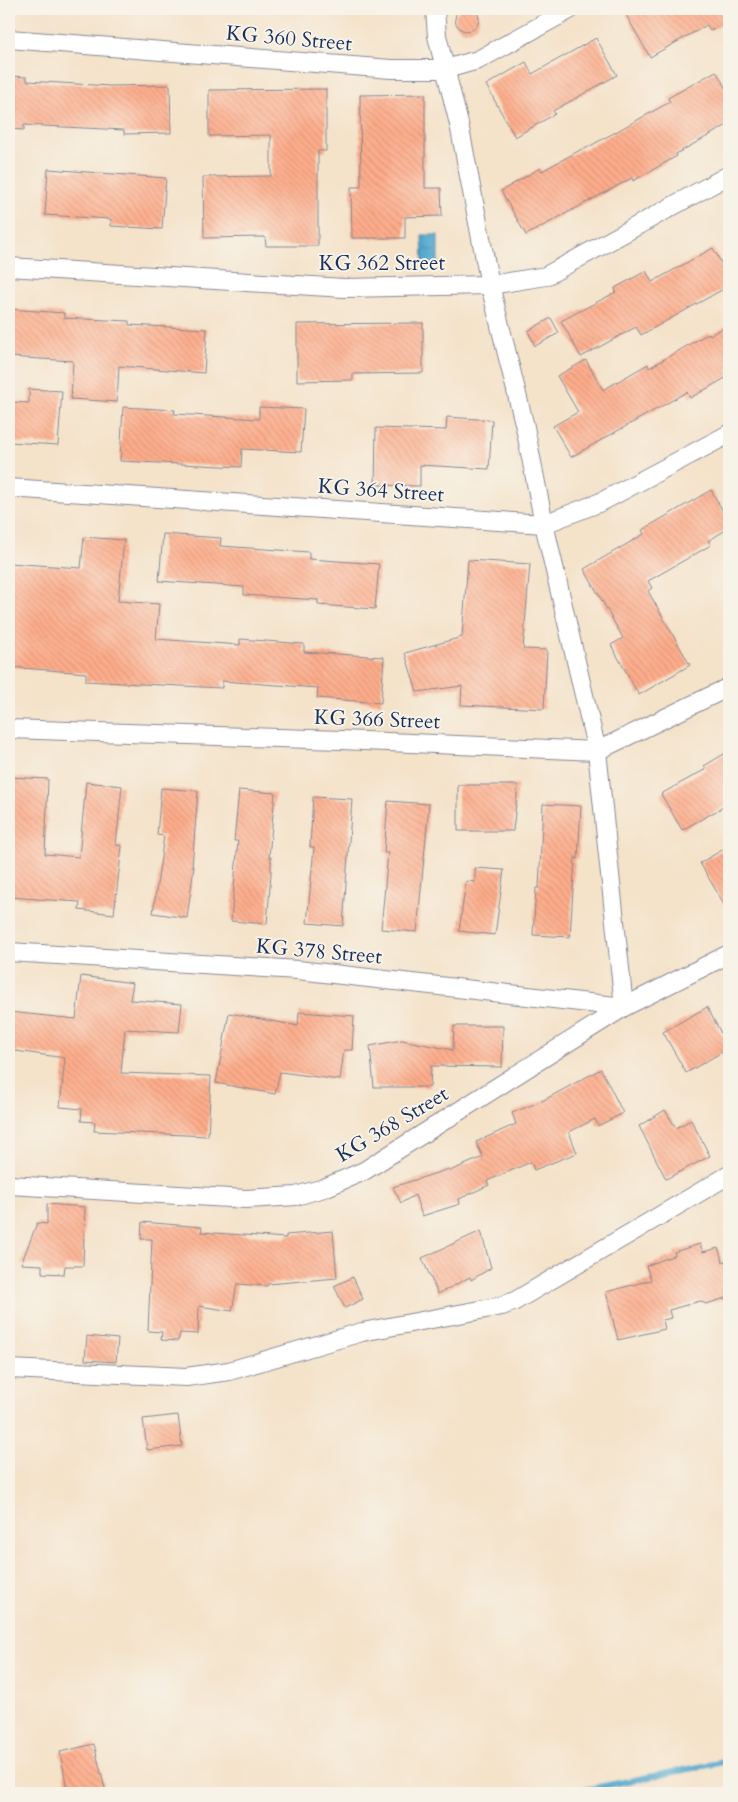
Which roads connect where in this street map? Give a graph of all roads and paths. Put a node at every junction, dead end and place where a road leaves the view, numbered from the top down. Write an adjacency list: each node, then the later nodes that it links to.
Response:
1 (435, 9): 4 (street)
2 (570, 9): 4 (street, KG 360 Street)
3 (9, 39): 4 (street, KG 360 Street)
4 (446, 69): 7 (street)
5 (729, 175): 7 (street, KG 362 Street)
6 (9, 267): 7 (street, KG 362 Street)
7 (490, 285): 10 (street)
8 (729, 434): 10 (street, KG 364 Street)
9 (9, 488): 10 (street, KG 364 Street)
10 (544, 524): 13 (street)
11 (729, 687): 13 (street, KG 366 Street)
12 (9, 729): 13 (street, KG 366 Street)
13 (597, 751): 16 (street)
14 (9, 952): 16 (street, KG 378 Street)
15 (729, 954): 16 (street, KG 368 Street)
16 (624, 1007): 18 (street, KG 368 Street)
17 (729, 1175): 19 (street)
18 (9, 1185)
19 (9, 1368)

